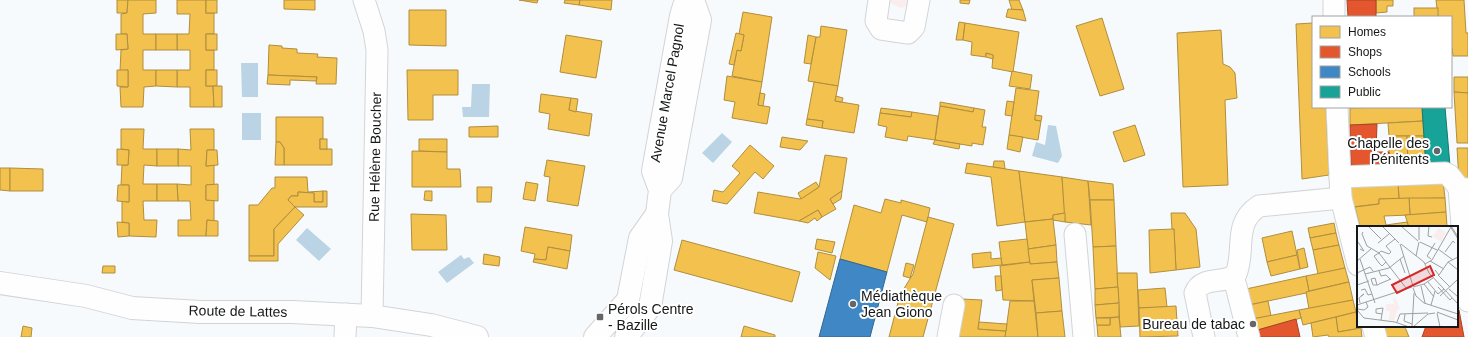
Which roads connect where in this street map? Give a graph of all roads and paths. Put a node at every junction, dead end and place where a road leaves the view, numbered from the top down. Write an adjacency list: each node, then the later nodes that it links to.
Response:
1 (364, 0): 19 (street, Rue Hélène Boucher)
2 (693, 0): 11 (main road, Avenue Marcel Pagnol)
3 (880, 0): 4 (street)
4 (919, 0)
5 (1334, 0): 6 (street)
6 (1334, 16)
7 (1337, 108): 8 (street)
8 (1340, 177): 9 (street); 10 (street)
9 (1464, 189): 16 (street)
10 (1341, 198): 13 (street); 14 (street)
11 (657, 214): 23 (main road, Avenue Marcel Pagnol); 24 (main road, Avenue Marcel Pagnol)
12 (1074, 234): 26 (street)
13 (1357, 261)
14 (1232, 279): 27 (street); 28 (street)
15 (0, 283): 18 (main road, Route de Lattes)
16 (1468, 301)
17 (954, 305): 25 (street)
18 (346, 314): 19 (main road, Route de Lattes); 21 (street)
19 (372, 316): 22 (main road, Route de Lattes)
20 (1373, 327): 29 (street)
21 (345, 337)
22 (477, 337)
23 (594, 337)
24 (626, 337)
25 (948, 337)
26 (1084, 337)
27 (1204, 337)
28 (1249, 337)
29 (1376, 337)

